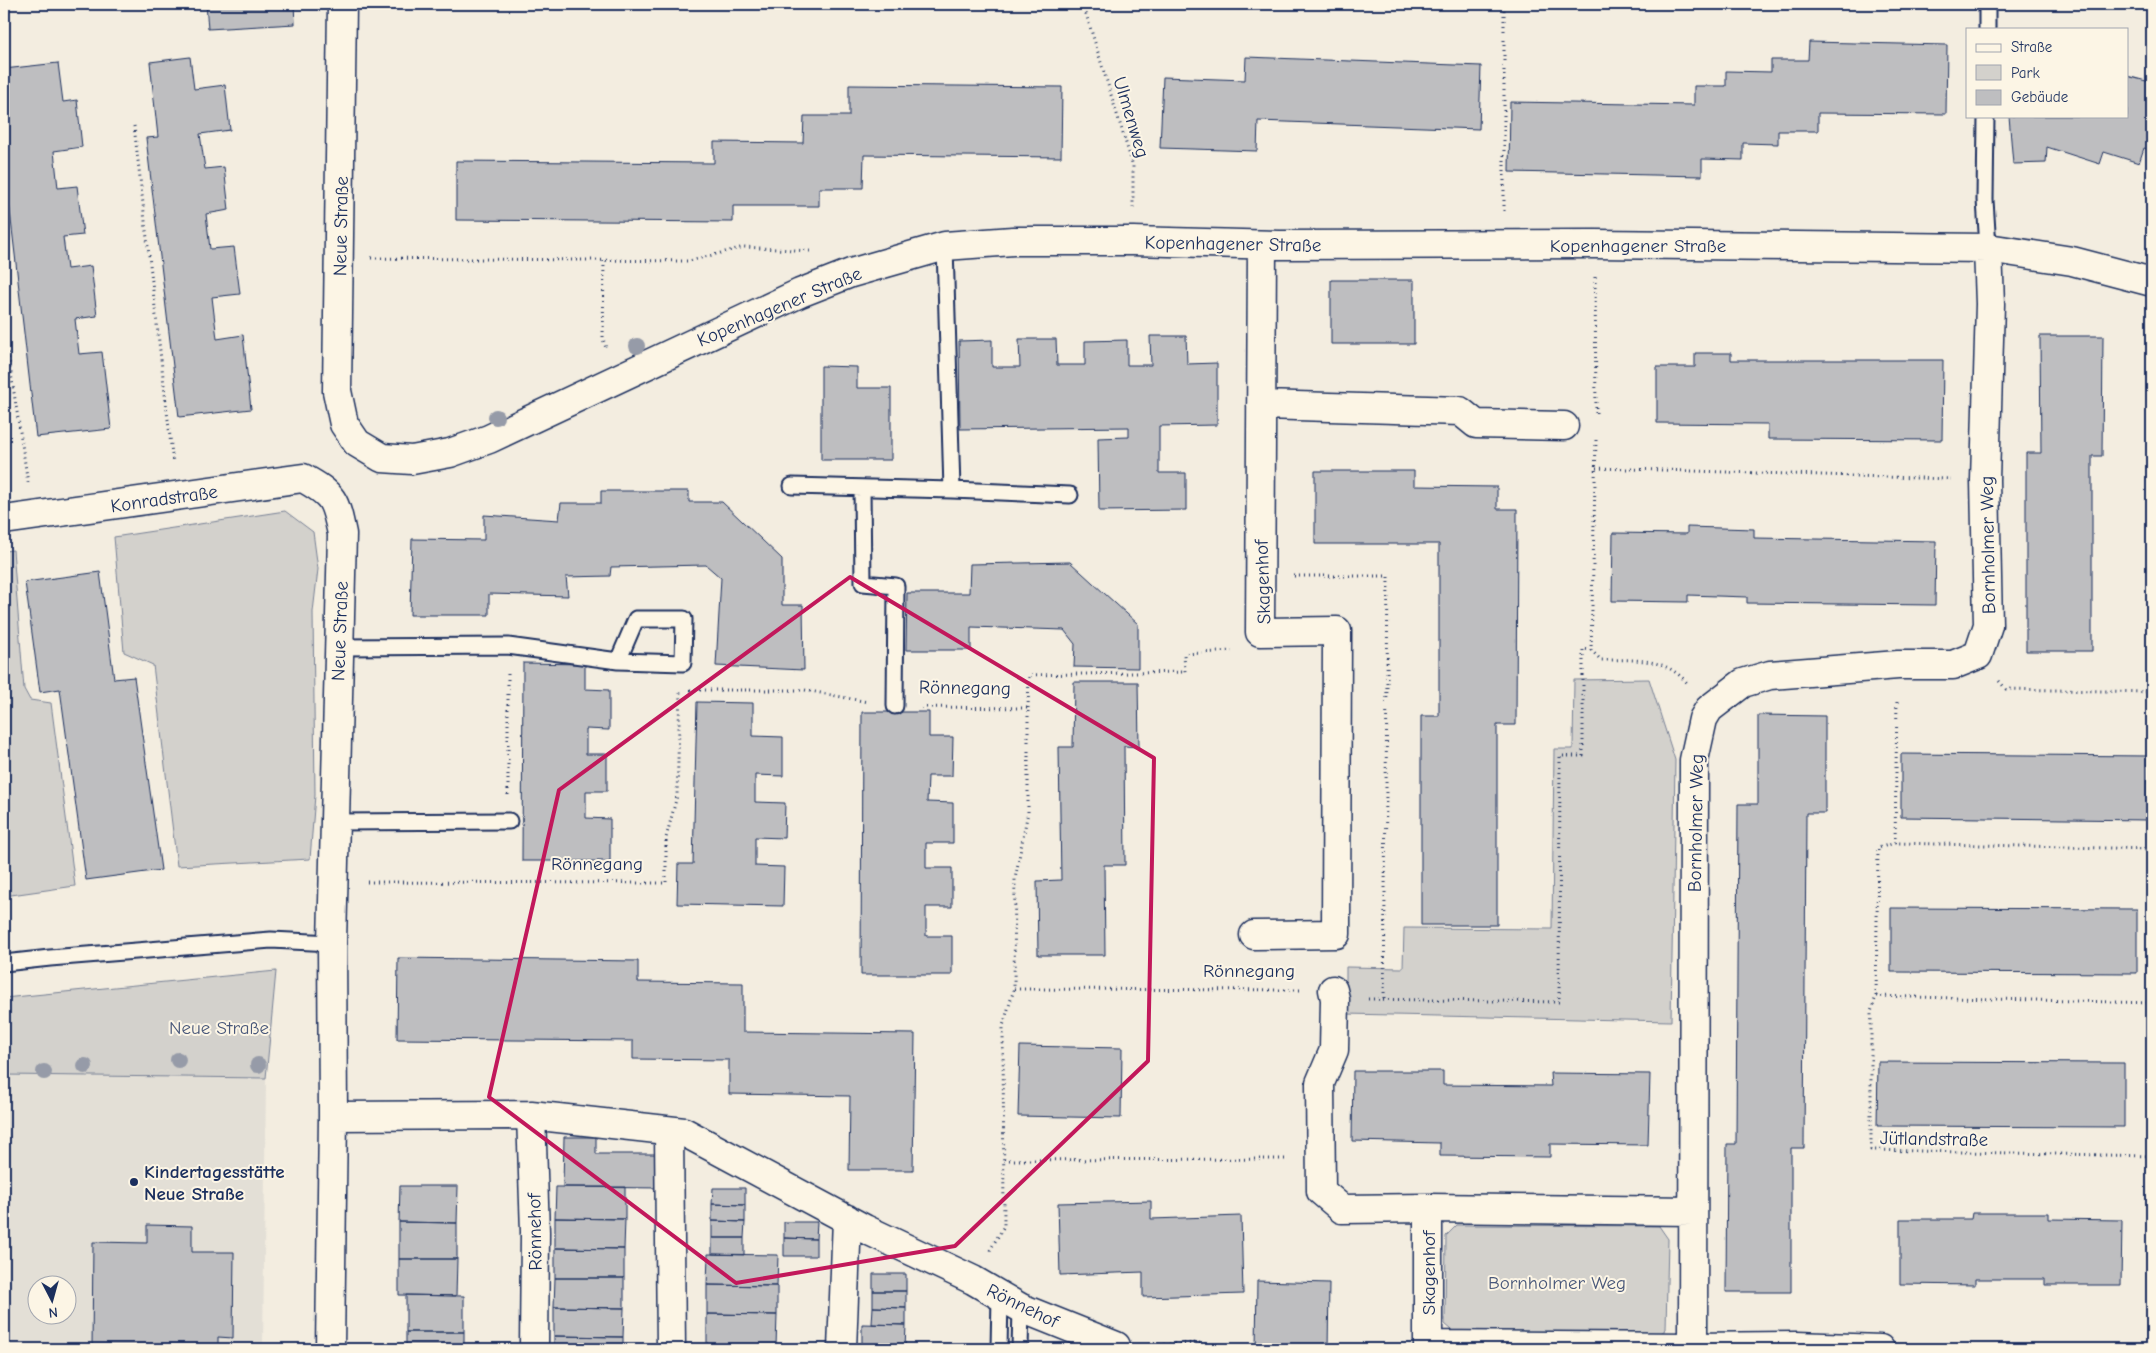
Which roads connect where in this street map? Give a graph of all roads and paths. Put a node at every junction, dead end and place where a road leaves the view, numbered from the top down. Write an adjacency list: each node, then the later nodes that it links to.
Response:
1 (342, 4): 14 (street, Neue Straße)
2 (1083, 4): 8 (path, Ulmenweg)
3 (1504, 4): 9 (path)
4 (1987, 4): 5 (lane)
5 (1987, 28)
6 (1986, 118): 13 (lane)
7 (134, 126): 32 (path)
8 (1132, 241): 11 (street, Kopenhagener Straße); 12 (street, Kopenhagener Straße)
9 (1504, 244): 10 (street, Kopenhagener Straße); 11 (street, Kopenhagener Straße)
10 (1595, 244): 13 (street, Kopenhagener Straße); 21 (path)
11 (1262, 245): 20 (street, Skagenhof)
12 (945, 246): 16 (street, Kopenhagener Straße); 30 (lane)
13 (1988, 248): 17 (street, Kopenhagener Straße); 26 (street, Bornholmer Weg)
14 (340, 257): 15 (path); 24 (street, Neue Straße)
15 (604, 261): 16 (path); 19 (path)
16 (851, 273): 19 (street, Kopenhagener Straße)
17 (2152, 282)
18 (4, 328): 33 (path)
19 (617, 379): 24 (street, Kopenhagener Straße)
20 (1260, 405): 22 (street); 35 (street, Skagenhof)
21 (1596, 419)
22 (1564, 426)
23 (1596, 439): 25 (path)
24 (357, 443)
25 (1596, 468): 26 (path); 38 (path)
26 (1985, 480): 39 (street, Bornholmer Weg)
27 (792, 486): 28 (lane)
28 (862, 488): 30 (lane); 45 (lane)
29 (322, 489): 32 (street, Konradstraße); 37 (street, Neue Straße)
30 (952, 490): 31 (lane)
31 (1070, 495)
32 (177, 496): 33 (street, Konradstraße)
33 (33, 516): 34 (street, Konradstraße)
34 (4, 520)
35 (1260, 632): 46 (path); 53 (street, Skagenhof)
36 (508, 646): 37 (lane); 40 (lane); 48 (path)
37 (338, 647): 49 (street, Neue Straße)
38 (1591, 650): 47 (path); 57 (path, Rönnegang)
39 (1978, 656): 42 (street); 44 (path)
40 (618, 661): 41 (lane); 41 (lane)
41 (683, 663): 43 (path, Rönnegang)
42 (1898, 665): 47 (street); 50 (path)
43 (680, 690): 45 (path, Rönnegang); 52 (path, Rönnegang)
44 (2152, 692)
45 (895, 706): 46 (path, Rönnegang)
46 (1028, 708): 56 (path, Rönnegang)
47 (1709, 709): 67 (street, Bornholmer Weg)
48 (508, 821): 49 (lane)
49 (335, 822): 52 (street, Neue Straße)
50 (1895, 842): 51 (path); 58 (path, Jütlandstraße)
51 (2152, 849)
52 (334, 882): 54 (street, Neue Straße)
53 (1254, 935)
54 (332, 943): 55 (lane); 61 (street, Neue Straße)
55 (4, 964)
56 (1014, 989): 57 (path, Rönnegang); 65 (path, Rönnegang)
57 (1334, 994): 64 (street, Skagenhof)
58 (1876, 996): 59 (path); 63 (path, Jütlandstraße)
59 (2152, 1003)
60 (531, 1115): 61 (street, Rönnehof); 62 (street, Rönnehof); 75 (street, Rönnehof)
61 (333, 1116): 74 (street, Neue Straße)
62 (669, 1131): 68 (street, Rönnehof); 76 (street)
63 (2152, 1156)
64 (1321, 1159): 65 (path); 66 (street, Skagenhof)
65 (1004, 1160): 69 (path, Rönnegang)
66 (1428, 1208): 67 (street, Skagenhof); 71 (street, Skagenhof)
67 (1693, 1211): 72 (street, Bornholmer Weg)
68 (847, 1219): 69 (street, Rönnehof); 77 (street)
69 (973, 1280): 70 (street, Rönnehof)
70 (1010, 1302): 73 (street, Rönnehof); 78 (lane); 79 (lane)
71 (1428, 1347): 72 (street, Skagenhof)
72 (1693, 1347): 81 (street)
73 (1116, 1348): 80 (path)
74 (330, 1349)
75 (534, 1349)
76 (671, 1349)
77 (842, 1349)
78 (998, 1349)
79 (1020, 1349)
80 (1208, 1349)
81 (1880, 1349)

